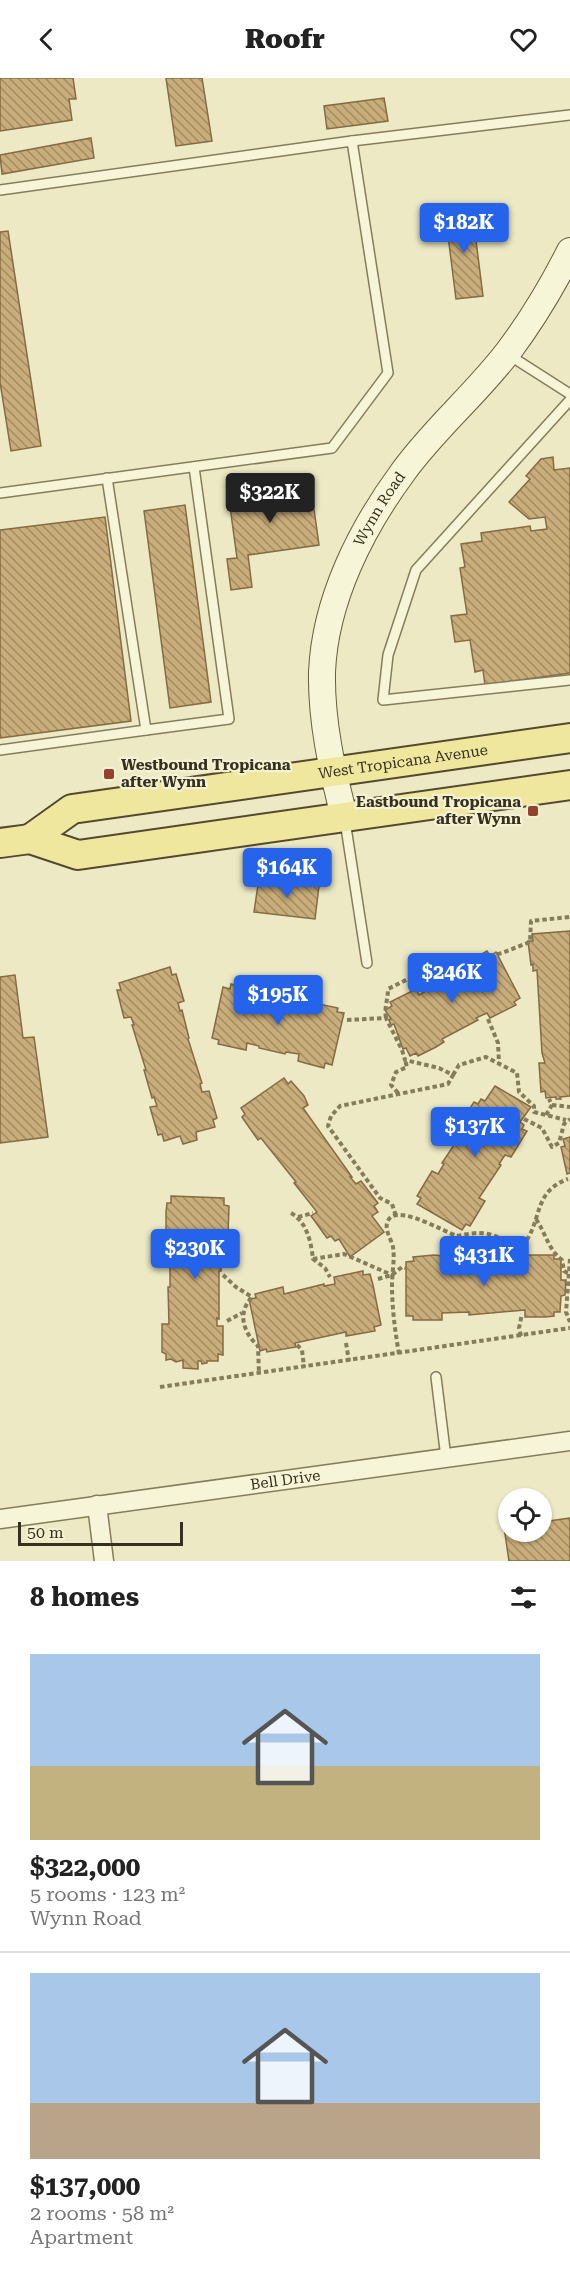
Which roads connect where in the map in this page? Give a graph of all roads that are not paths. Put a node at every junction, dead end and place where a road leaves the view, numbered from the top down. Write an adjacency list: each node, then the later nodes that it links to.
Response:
1 (570, 115): 2 (lane)
2 (352, 141): 3 (lane); 8 (lane)
3 (0, 190)
4 (570, 251): 5 (street, Wynn Road)
5 (507, 353): 6 (lane); 15 (street, Wynn Road)
6 (570, 394)
7 (570, 400): 11 (lane)
8 (194, 466): 9 (lane); 12 (lane)
9 (107, 478): 10 (lane); 12 (lane)
10 (0, 493)
11 (570, 680)
12 (146, 730): 14 (lane)
13 (570, 738): 15 (main road, West Tropicana Avenue)
14 (0, 750)
15 (333, 772): 17 (street, Wynn Road); 18 (main road, West Tropicana Avenue)
16 (570, 785): 17 (main road, West Tropicana Avenue)
17 (344, 816): 18 (main road, West Tropicana Avenue); 20 (lane)
18 (30, 839): 19 (main road, West Tropicana Avenue)
19 (0, 843)
20 (367, 963)
21 (436, 1377): 23 (lane)
22 (570, 1441): 23 (street, Bell Drive)
23 (446, 1458): 24 (street, Bell Drive)
24 (97, 1505): 25 (street, Bell Drive); 26 (street)
25 (0, 1519)
26 (104, 1561)

